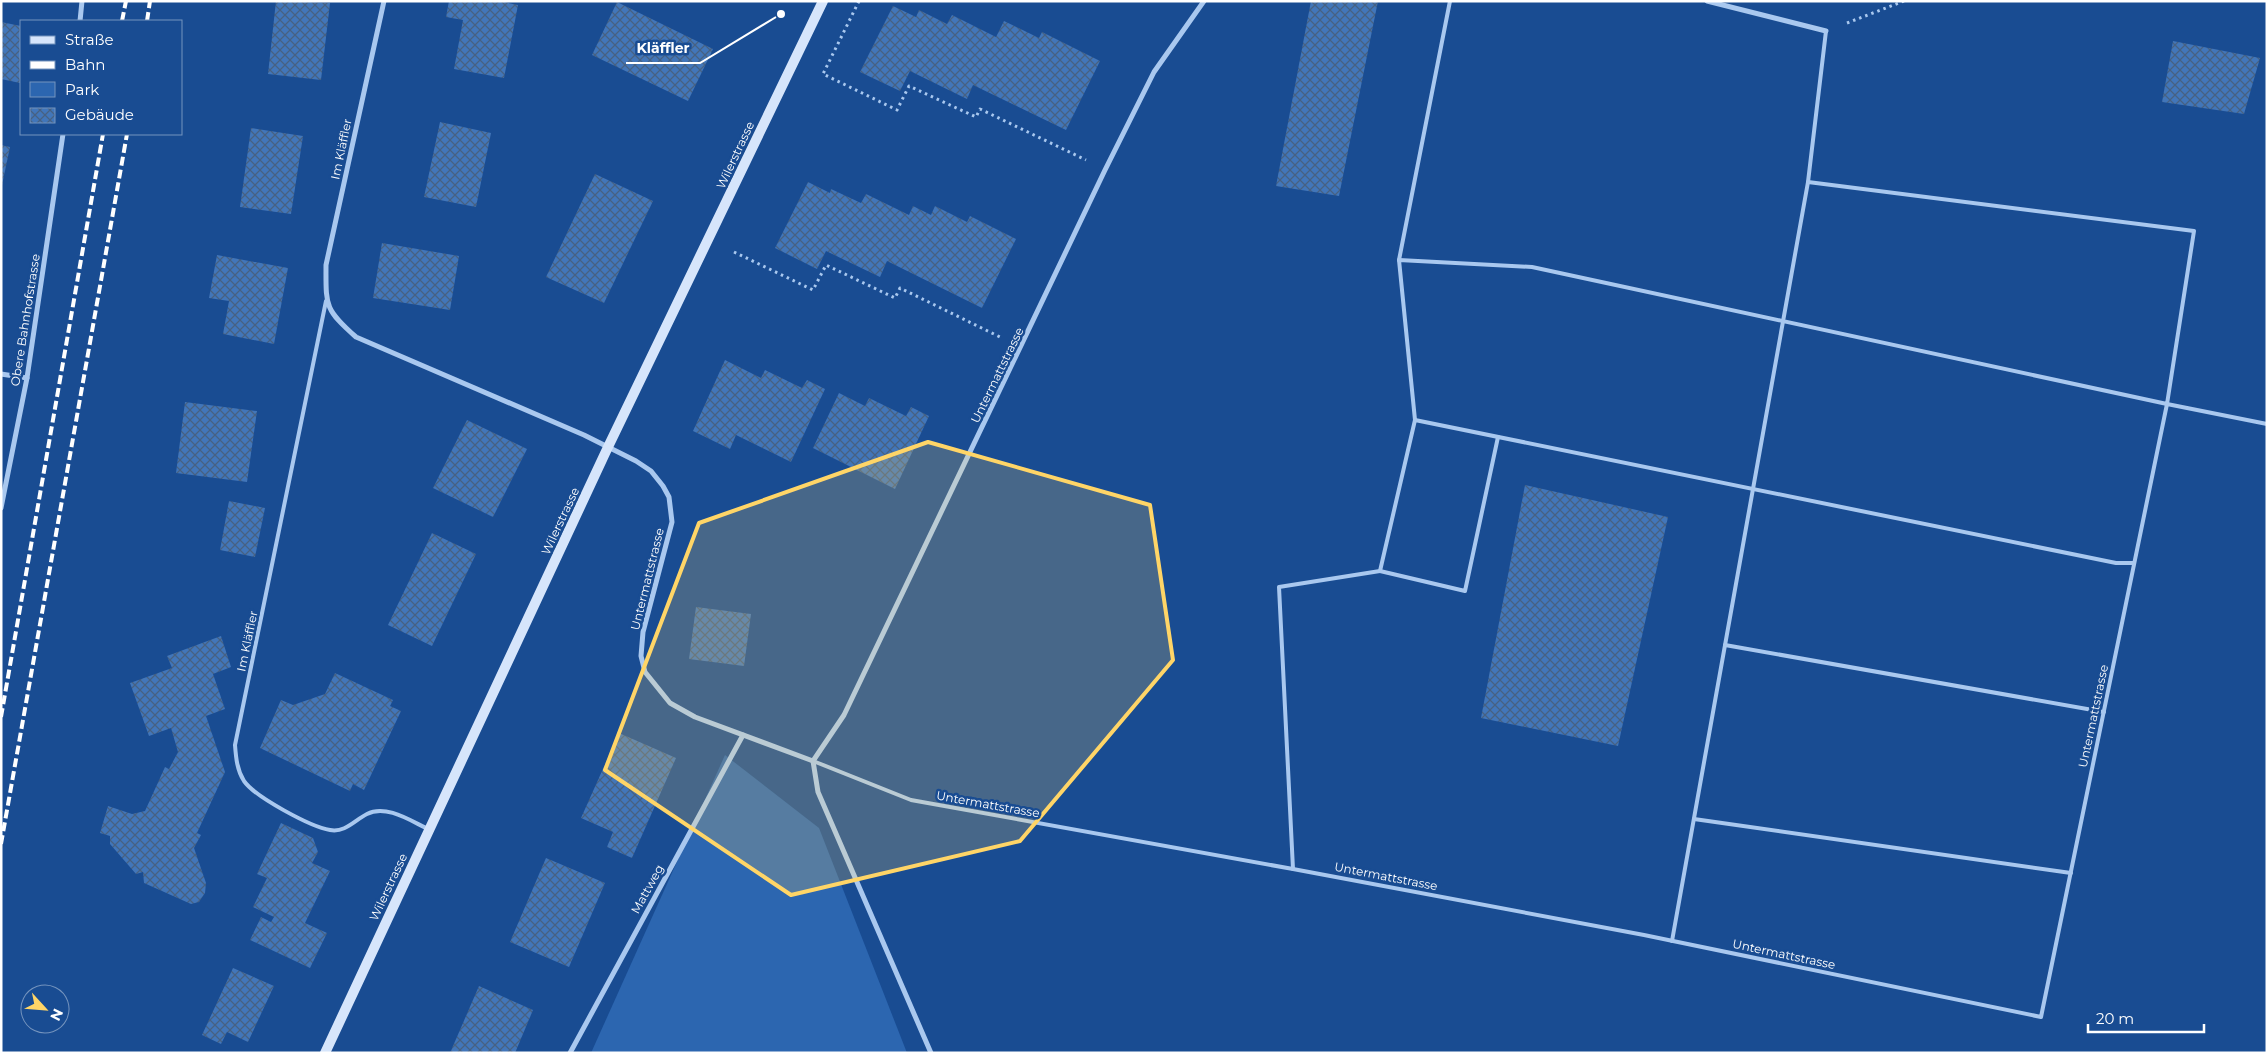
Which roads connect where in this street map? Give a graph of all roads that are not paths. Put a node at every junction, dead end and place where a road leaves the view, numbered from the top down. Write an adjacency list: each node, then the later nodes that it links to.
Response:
1 (82, 1): 7 (street)
2 (384, 1): 12 (street, Im Kläffler)
3 (823, 1): 20 (main road, Wilerstrasse)
4 (1204, 1): 28 (street, Untermattstrasse)
5 (1450, 1): 11 (lane)
6 (1707, 1): 8 (street)
7 (80, 20)
8 (1826, 31): 10 (lane)
9 (63, 135): 15 (street, Obere Bahnhofstrasse)
10 (1808, 182): 13 (lane); 16 (lane, Untermattstrasse)
11 (1399, 260): 13 (lane); 17 (lane)
12 (326, 301): 20 (street); 30 (lane, Im Kläffler)
13 (1783, 322): 16 (lane); 21 (lane)
14 (1, 374): 15 (street)
15 (27, 378): 22 (street, Obere Bahnhofstrasse)
16 (2167, 404): 18 (lane); 23 (lane, Untermattstrasse)
17 (1415, 420): 19 (lane); 24 (lane)
18 (2267, 424)
19 (1498, 437): 21 (lane); 24 (lane)
20 (608, 447): 27 (street, Untermattstrasse); 30 (main road, Wilerstrasse)
21 (1753, 490): 23 (lane); 25 (lane)
22 (1, 508)
23 (2134, 563): 26 (lane, Untermattstrasse)
24 (1380, 571): 31 (lane)
25 (1725, 645): 26 (lane); 29 (lane)
26 (2104, 712): 32 (lane, Untermattstrasse)
27 (743, 736): 28 (street, Untermattstrasse); 35 (street, Mattweg)
28 (813, 761): 31 (lane, Untermattstrasse); 36 (street)
29 (1694, 819): 32 (lane); 33 (lane)
30 (428, 829): 34 (main road, Wilerstrasse)
31 (1293, 869): 33 (lane, Untermattstrasse)
32 (2071, 873): 33 (lane, Untermattstrasse)
33 (1672, 941)
34 (324, 1053)
35 (570, 1053)
36 (931, 1053)

